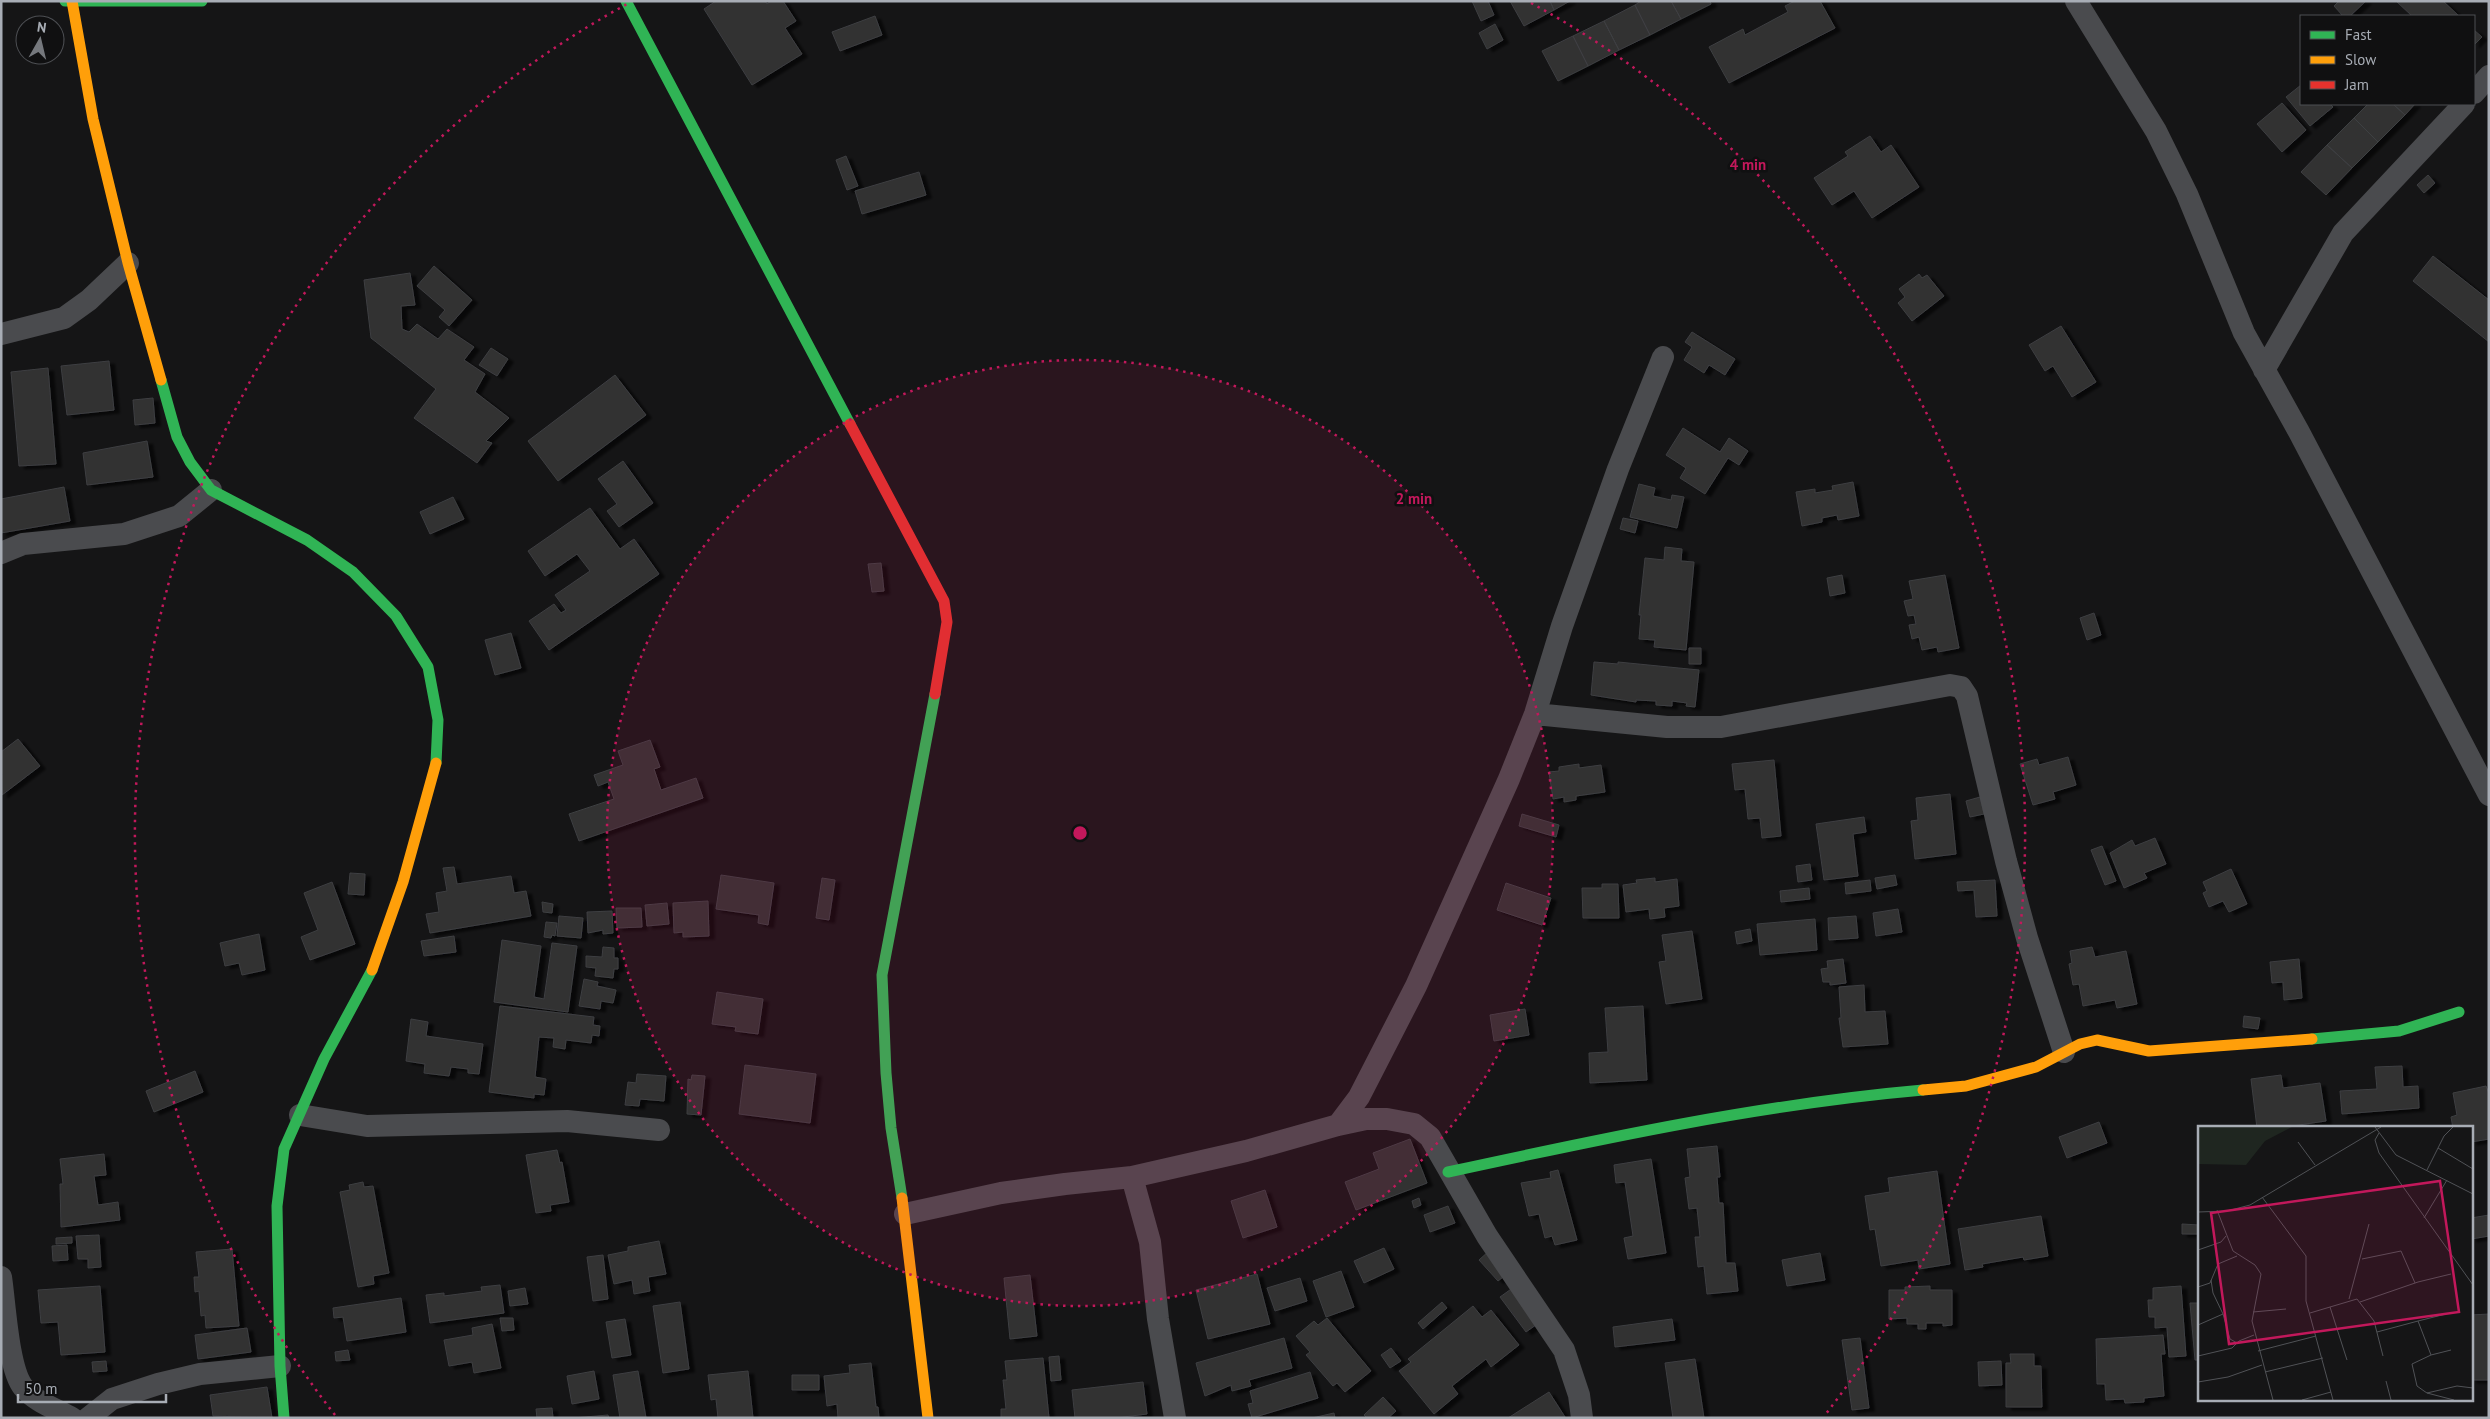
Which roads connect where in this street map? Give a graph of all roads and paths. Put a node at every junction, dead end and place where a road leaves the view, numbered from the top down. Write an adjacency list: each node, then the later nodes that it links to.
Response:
1 (202, 1): 4 (street)
2 (626, 1): 23 (street)
3 (2076, 1): 11 (street)
4 (70, 2): 8 (street)
5 (2489, 76): 6 (street)
6 (2475, 92)
7 (2463, 105): 11 (street)
8 (128, 264): 9 (street); 12 (street)
9 (1, 334)
10 (1663, 356): 14 (street)
11 (2264, 370): 15 (street)
12 (211, 490): 13 (street); 18 (street)
13 (1, 553)
14 (1535, 714): 17 (street); 19 (street)
15 (2489, 795)
16 (2459, 1012): 17 (street)
17 (2064, 1052): 21 (street)
18 (300, 1115): 20 (street); 25 (street)
19 (1338, 1124): 21 (street); 22 (street)
20 (659, 1130)
21 (1448, 1172): 31 (street)
22 (1132, 1177): 23 (street); 30 (street)
23 (905, 1214): 29 (street)
24 (1, 1277): 26 (street)
25 (280, 1366): 27 (street); 28 (street)
26 (72, 1418)
27 (88, 1418)
28 (284, 1418)
29 (928, 1418)
30 (1175, 1418)
31 (1582, 1418)

